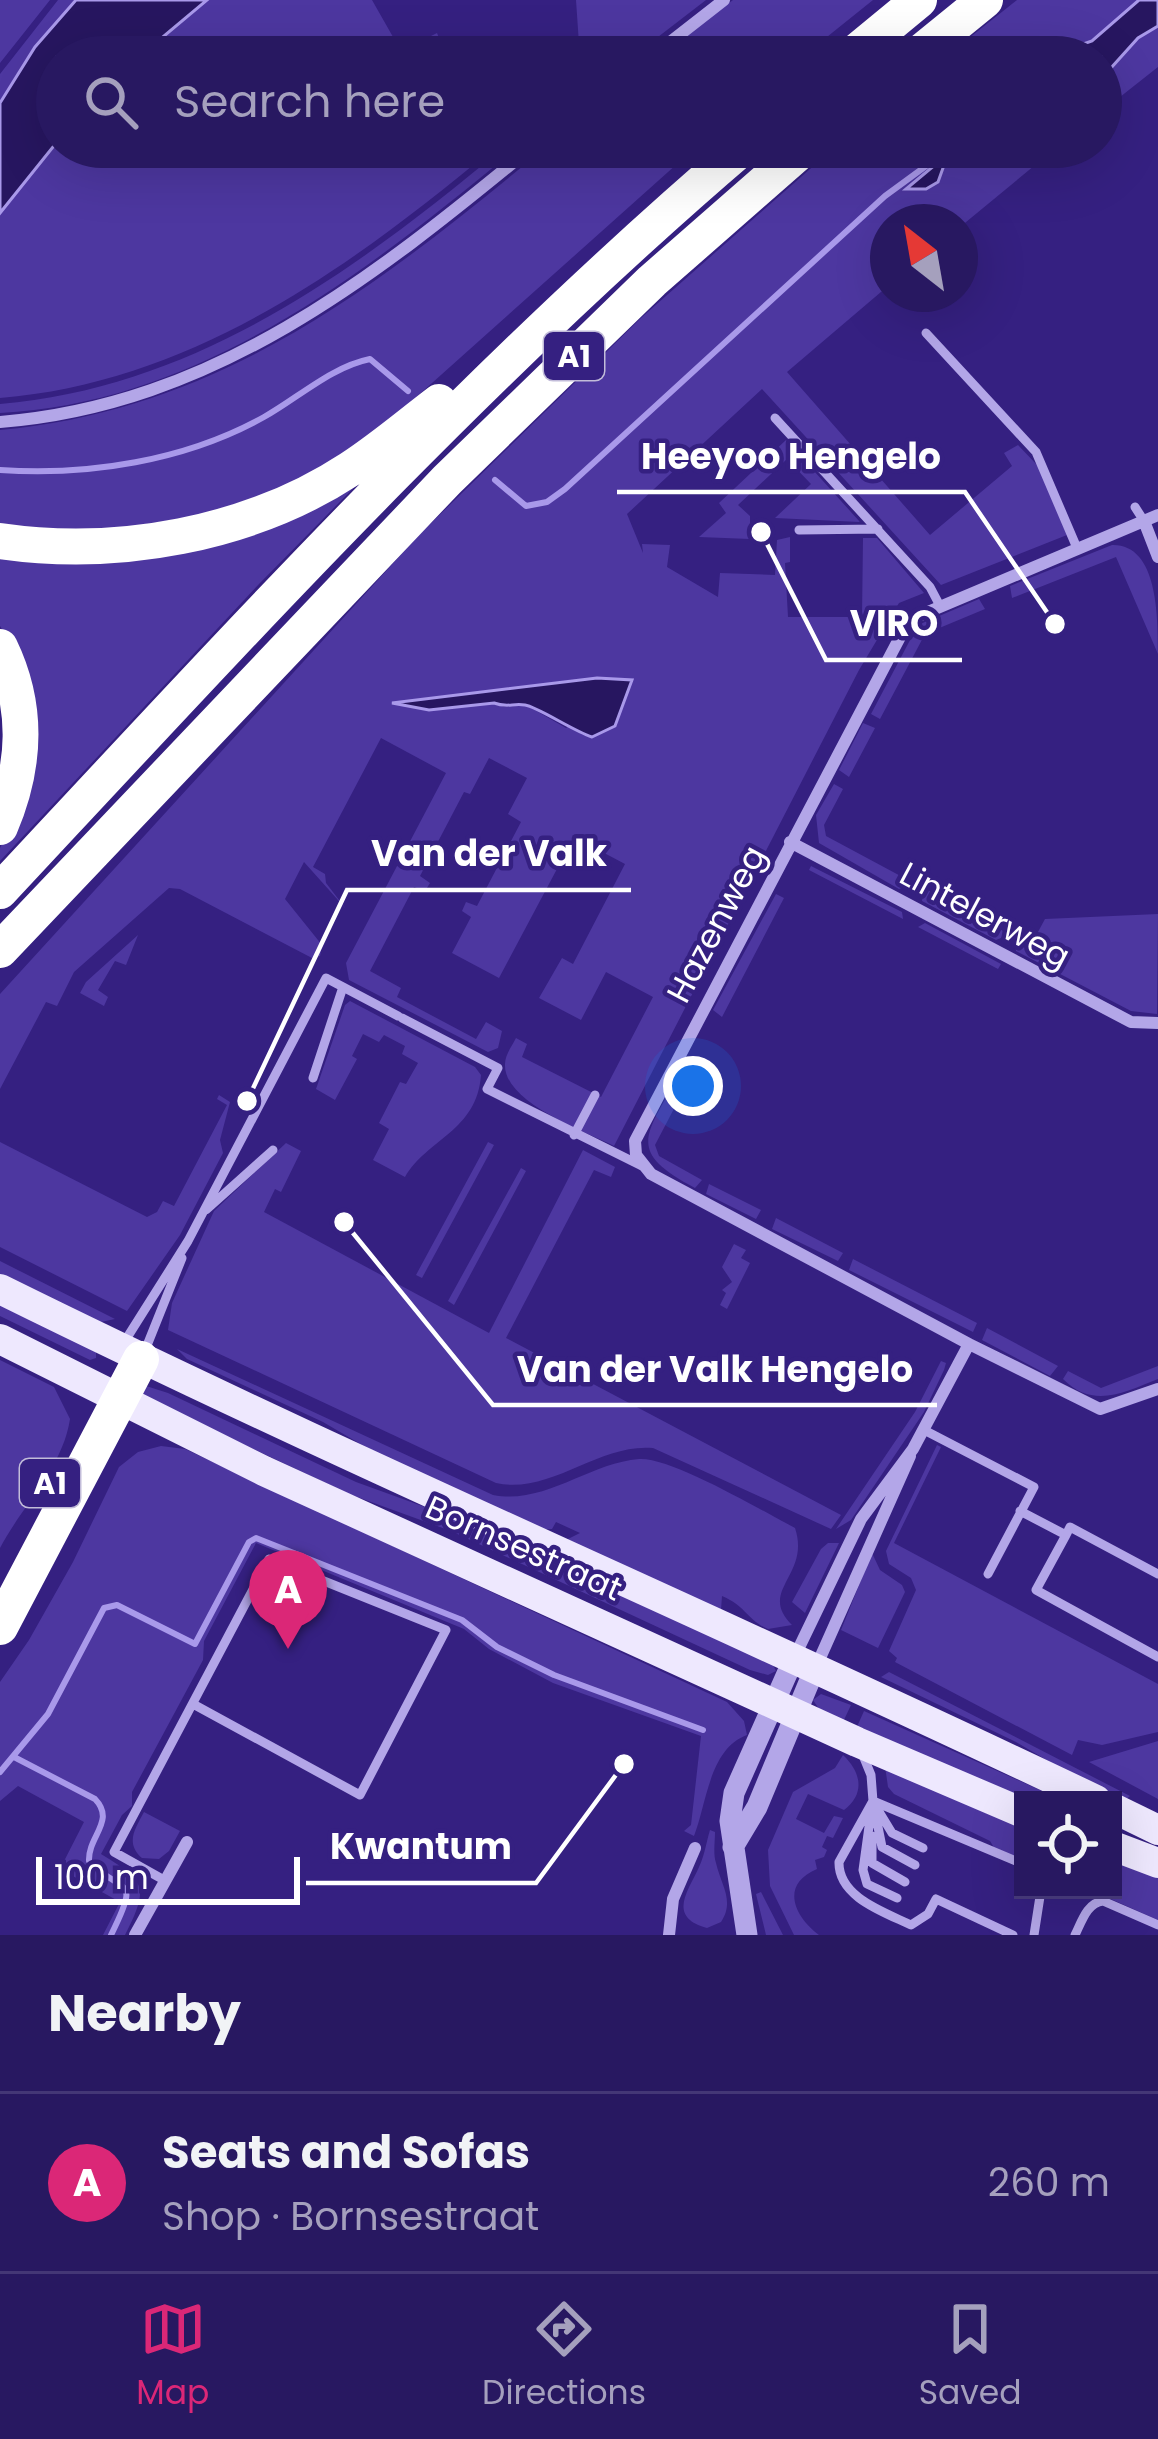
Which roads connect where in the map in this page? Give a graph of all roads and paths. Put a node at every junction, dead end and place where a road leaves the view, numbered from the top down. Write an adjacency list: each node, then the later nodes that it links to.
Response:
1 (724, 0): 4 (street)
2 (919, 0): 5 (highway)
3 (985, 0): 6 (highway)
4 (678, 36)
5 (875, 36)
6 (940, 36)
7 (506, 168): 13 (street)
8 (719, 168): 10 (highway, A1)
9 (781, 168): 27 (highway, A1)
10 (579, 292): 19 (highway, A1); 26 (highway, A1)
11 (926, 333): 20 (lane)
12 (775, 418): 17 (lane)
13 (0, 422)
14 (1135, 507): 16 (lane)
15 (1158, 515): 16 (street, Hazenweg)
16 (1144, 521): 20 (street, Hazenweg); 21 (street)
17 (878, 529): 18 (lane); 22 (lane)
18 (799, 530)
19 (0, 542)
20 (1077, 548): 22 (street, Hazenweg)
21 (1158, 557)
22 (939, 604): 25 (street, Hazenweg)
23 (0, 646): 24 (highway)
24 (0, 827)
25 (790, 842): 33 (street, Lintelerweg); 38 (street, Hazenweg)
26 (0, 891)
27 (0, 950)
28 (313, 971): 29 (lane)
29 (326, 978): 30 (lane); 32 (lane)
30 (343, 987): 34 (lane); 36 (lane)
31 (302, 992): 32 (lane)
32 (315, 999): 39 (lane)
33 (1158, 1023)
34 (314, 1078)
35 (595, 1095): 36 (lane)
36 (574, 1135): 38 (lane)
37 (273, 1150): 39 (lane)
38 (642, 1166): 43 (street)
39 (202, 1214): 40 (lane)
40 (188, 1241): 44 (lane); 44 (lane)
41 (0, 1289): 44 (main road, Bornsestraat)
42 (0, 1339): 46 (main road, Bornsestraat)
43 (969, 1344): 45 (street); 47 (street)
44 (130, 1354): 46 (highway); 56 (main road, Bornsestraat)
45 (1158, 1390)
46 (110, 1393): 53 (highway, A1); 54 (highway, A1); 58 (main road, Bornsestraat)
47 (924, 1430): 48 (street); 49 (lane)
48 (913, 1449): 56 (street); 56 (street)
49 (1020, 1511): 50 (lane); 51 (lane)
50 (1066, 1535): 52 (lane); 55 (lane)
51 (988, 1574)
52 (1158, 1574)
53 (0, 1577)
54 (0, 1627)
55 (1158, 1657)
56 (805, 1663): 58 (street); 60 (main road, Bornsestraat)
57 (193, 1704): 57 (lane); 72 (lane)
58 (786, 1708): 59 (main road, Bornsestraat); 80 (street)
59 (857, 1742): 61 (lane); 62 (main road, Bornsestraat)
60 (1077, 1791)
61 (873, 1801): 67 (lane); 69 (lane); 71 (lane); 73 (lane); 74 (lane); 81 (lane)
62 (1014, 1810)
63 (1122, 1812): 64 (main road)
64 (1158, 1830)
65 (187, 1842): 72 (street)
66 (695, 1848): 77 (street)
67 (923, 1848)
68 (1122, 1849): 70 (main road)
69 (1014, 1863)
70 (1158, 1863)
71 (915, 1865)
72 (164, 1880): 78 (street)
73 (905, 1882)
74 (897, 1898)
75 (1040, 1899): 82 (lane)
76 (1158, 1925): 83 (lane)
77 (670, 1933): 79 (street)
78 (135, 1935)
79 (688, 1935)
80 (747, 1935)
81 (1013, 1935)
82 (1034, 1935)
83 (1075, 1935)

